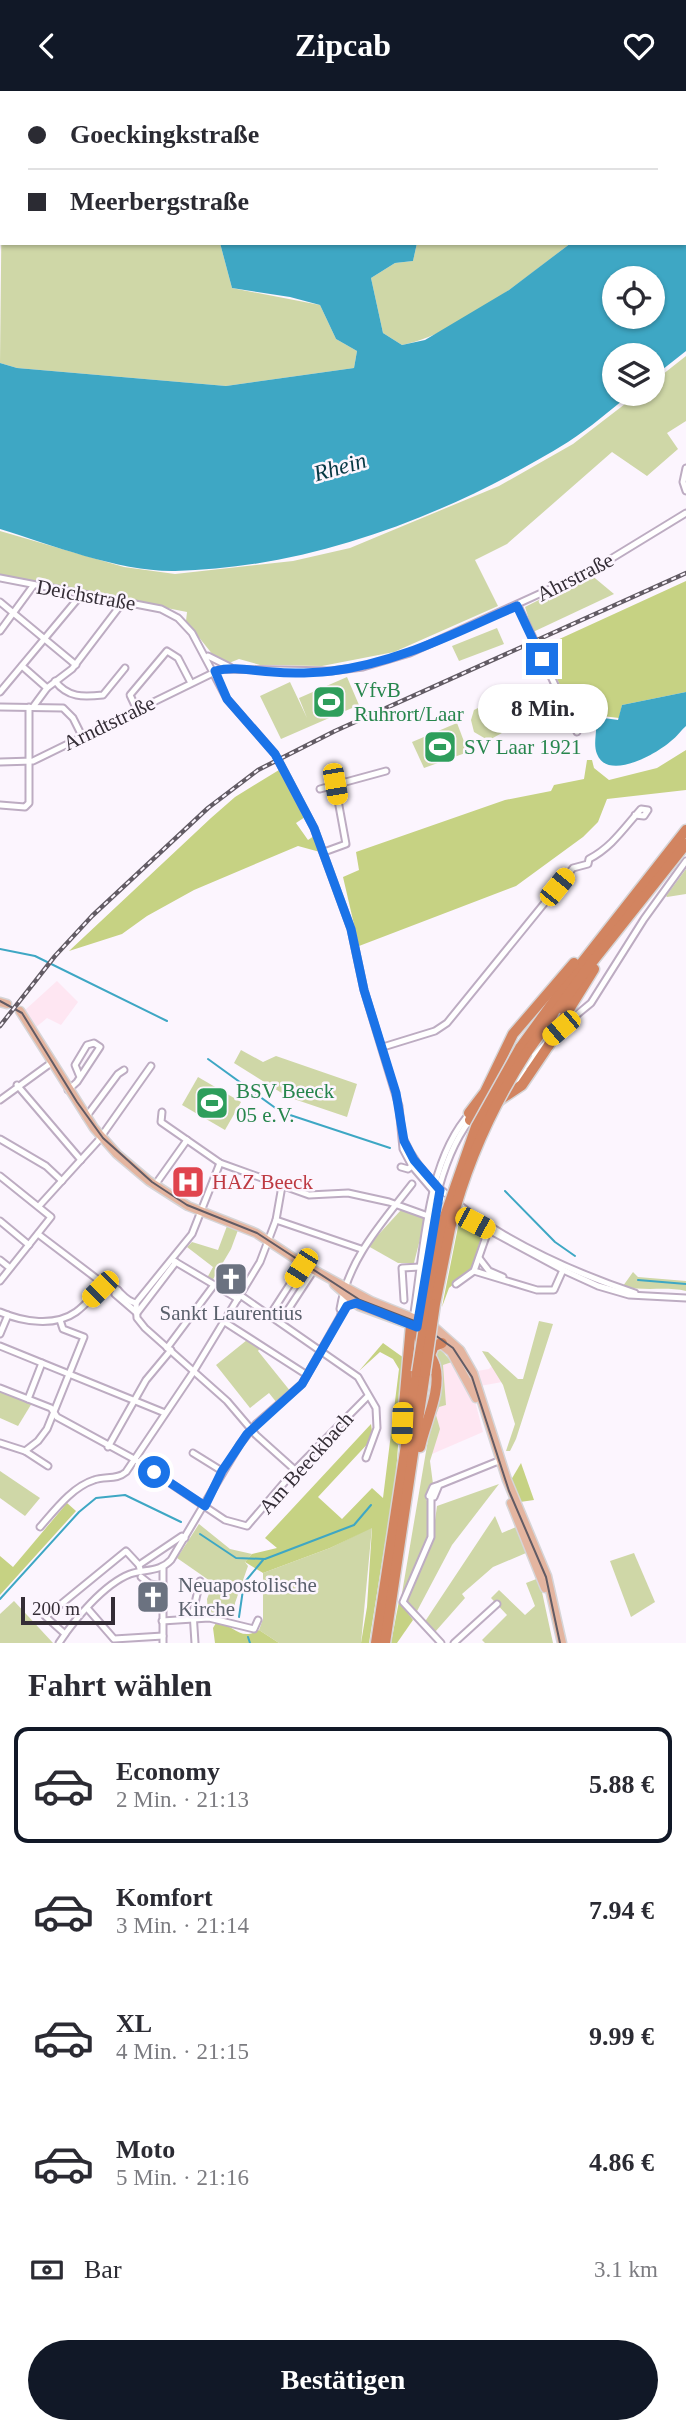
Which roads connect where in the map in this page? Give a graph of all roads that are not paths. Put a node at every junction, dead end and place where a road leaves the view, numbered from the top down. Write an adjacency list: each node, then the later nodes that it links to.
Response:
1 (686, 468): 2 (street)
2 (686, 491)
3 (686, 513): 9 (street, Ahrstraße)
4 (0, 579): 5 (street, Deichstraße)
5 (33, 586): 6 (street, Deichstraße); 10 (street)
6 (81, 595): 8 (street, Deichstraße); 12 (street)
7 (0, 601): 10 (street)
8 (123, 602): 13 (street, Deichstraße); 14 (street)
9 (517, 606): 17 (street, Ahrstraße); 26 (street)
10 (14, 613): 11 (street); 12 (street)
11 (0, 631)
12 (45, 640): 14 (street); 15 (street)
13 (205, 655): 17 (street); 18 (street)
14 (76, 665): 19 (street)
15 (22, 666): 21 (street); 22 (street)
16 (125, 668): 19 (street)
17 (233, 668): 18 (street, Ahrstraße)
18 (215, 671): 20 (street, Arndtstraße); 37 (street)
19 (55, 681): 22 (street)
20 (191, 683): 25 (street, Arndtstraße); 25 (street)
21 (1, 688)
22 (47, 688): 24 (street)
23 (0, 707): 24 (street)
24 (31, 707): 27 (street); 28 (street)
25 (136, 710): 27 (street, Arndtstraße)
26 (577, 732)
27 (82, 736): 28 (street, Arndtstraße)
28 (28, 761): 29 (street, Arndtstraße); 33 (street)
29 (0, 762)
30 (386, 771): 31 (street)
31 (335, 784): 32 (street); 37 (street)
32 (320, 789)
33 (0, 805)
34 (635, 815): 43 (street)
35 (686, 830): 39 (highway)
36 (686, 844): 40 (highway)
37 (324, 852): 43 (street)
38 (686, 862): 42 (street)
39 (617, 917): 44 (highway); 54 (highway)
40 (618, 929): 42 (highway, bridge); 44 (highway)
41 (20, 1011): 45 (main road)
42 (544, 1046): 54 (highway)
43 (383, 1047): 55 (street)
44 (524, 1050): 126 (highway, bridge)
45 (51, 1063): 49 (street); 50 (main road)
46 (151, 1066): 57 (street)
47 (124, 1070): 53 (street)
48 (80, 1077): 48 (street); 50 (street)
49 (17, 1085): 51 (street); 60 (street)
50 (68, 1090): 53 (main road)
51 (0, 1100)
52 (162, 1112): 59 (street)
53 (86, 1117): 57 (main road)
54 (470, 1117): 56 (street)
55 (401, 1133): 62 (street); 65 (street)
56 (456, 1135): 64 (street); 71 (street)
57 (101, 1137): 60 (street); 69 (main road)
58 (0, 1139): 67 (street)
59 (187, 1140): 61 (street); 69 (street)
60 (82, 1160): 67 (street)
61 (220, 1163): 70 (street); 75 (street)
62 (412, 1166): 63 (street); 71 (street)
63 (401, 1167)
64 (440, 1168): 65 (street); 71 (street)
65 (425, 1174): 71 (street)
66 (0, 1176): 74 (street)
67 (62, 1181): 74 (street)
68 (412, 1184): 73 (street)
69 (155, 1185): 75 (main road)
70 (282, 1186): 73 (street); 77 (street)
71 (437, 1192): 72 (street); 76 (street); 79 (street)
72 (447, 1204): 76 (street); 79 (street)
73 (396, 1205): 76 (street); 83 (street)
74 (39, 1206): 80 (street)
75 (200, 1212): 81 (main road); 86 (street)
76 (431, 1215): 88 (street); 116 (street)
77 (276, 1220): 81 (street); 83 (street)
78 (0, 1221): 82 (street)
79 (490, 1227): 84 (street); 90 (street); 100 (street)
80 (38, 1234): 82 (street); 95 (street)
81 (268, 1241): 87 (main road); 101 (street)
82 (29, 1245): 89 (street)
83 (361, 1249): 99 (street)
84 (479, 1255): 92 (street); 97 (street)
85 (0, 1260): 89 (street)
86 (173, 1260): 96 (street); 104 (street); 110 (street)
87 (303, 1264): 91 (main road); 112 (street)
88 (420, 1267): 103 (street); 106 (street)
89 (10, 1268): 93 (street)
90 (563, 1269): 97 (street); 100 (street)
91 (314, 1271): 99 (main road); 115 (street)
92 (474, 1272): 94 (street); 97 (street)
93 (0, 1281)
94 (456, 1284)
95 (105, 1285): 98 (street); 113 (street)
96 (214, 1285): 101 (street); 121 (street)
97 (518, 1285)
98 (118, 1290): 104 (street); 110 (street)
99 (345, 1293): 105 (main road); 107 (street); 108 (main road); 117 (street)
100 (638, 1294): 102 (street)
101 (239, 1297): 112 (street); 114 (street)
102 (686, 1297)
103 (404, 1300)
104 (136, 1303): 110 (street)
105 (356, 1303): 107 (street); 116 (main road)
106 (415, 1303): 108 (street); 116 (street)
107 (343, 1310): 117 (street)
108 (399, 1311): 116 (main road)
109 (0, 1312): 111 (street)
110 (137, 1313): 121 (street)
111 (8, 1315): 113 (street); 118 (street)
112 (270, 1315): 115 (street)
113 (60, 1320): 127 (street)
114 (223, 1321): 125 (street); 128 (street)
115 (280, 1322): 122 (street)
116 (415, 1322): 119 (main road); 123 (highway); 142 (main road); 143 (highway)
117 (333, 1327): 122 (street)
118 (0, 1334)
119 (442, 1343): 123 (highway); 142 (main road)
120 (0, 1346): 124 (street)
121 (169, 1349): 125 (street); 132 (street)
122 (320, 1349): 128 (street); 130 (street)
123 (430, 1355): 147 (highway)
124 (42, 1363): 127 (street); 131 (street)
125 (194, 1370): 134 (street); 135 (street)
126 (421, 1372): 143 (highway); 147 (highway)
127 (70, 1374): 132 (street); 133 (street)
128 (307, 1375): 135 (street)
129 (0, 1388): 131 (street)
130 (368, 1395): 140 (street); 145 (street, Am Beeckbach)
131 (28, 1399): 133 (street)
132 (135, 1400): 134 (street); 137 (street)
133 (54, 1411): 137 (street); 138 (street)
134 (165, 1413): 141 (street)
135 (251, 1429): 145 (street); 146 (street)
136 (0, 1443): 138 (street)
137 (108, 1447): 141 (street)
138 (25, 1451): 144 (street)
139 (193, 1453): 146 (street)
140 (366, 1458)
141 (134, 1459): 148 (street); 149 (street)
142 (498, 1462): 166 (street); 168 (main road)
143 (403, 1463): 164 (highway)
144 (48, 1466)
145 (295, 1469): 148 (street, Am Beeckbach)
146 (222, 1471): 148 (street)
147 (408, 1495): 165 (highway)
148 (205, 1506): 150 (street)
149 (40, 1527)
150 (185, 1538): 151 (street); 152 (street)
151 (163, 1568): 152 (street); 154 (street)
152 (140, 1571): 154 (street); 156 (street); 160 (street)
153 (200, 1581): 157 (street)
154 (162, 1586): 159 (street)
155 (497, 1604): 167 (street)
156 (87, 1608): 160 (street); 161 (street)
157 (194, 1619): 158 (street); 159 (street); 163 (street)
158 (258, 1620)
159 (162, 1621): 161 (street)
160 (65, 1634): 162 (street)
161 (163, 1640)
162 (60, 1643)
163 (195, 1643)
164 (376, 1643)
165 (385, 1643)
166 (441, 1643)
167 (454, 1643)
168 (560, 1643)

